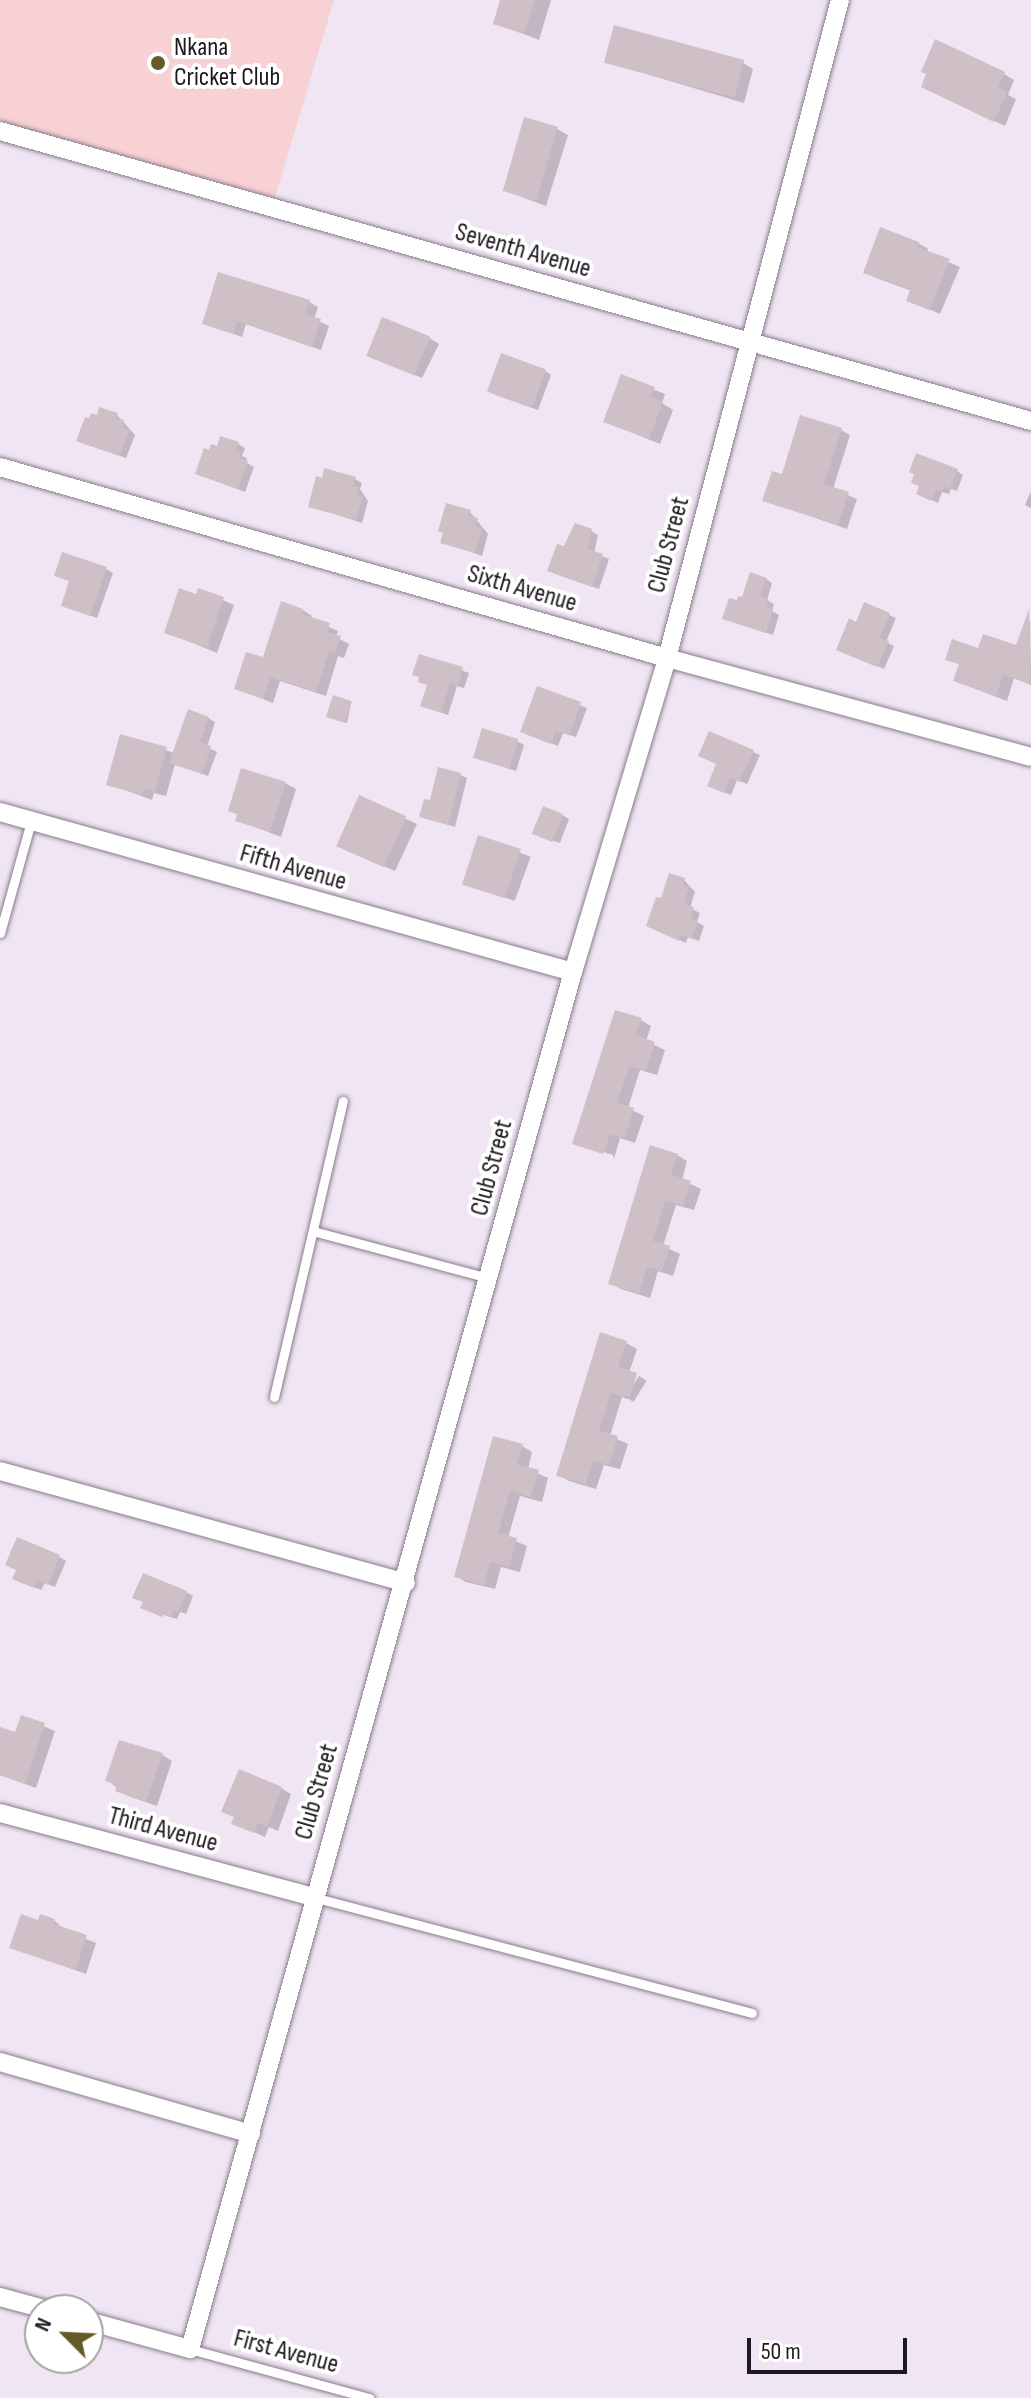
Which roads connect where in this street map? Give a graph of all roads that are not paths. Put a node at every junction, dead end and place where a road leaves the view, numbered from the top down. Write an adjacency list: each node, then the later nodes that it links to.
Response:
1 (840, 0): 3 (street, Club Street)
2 (0, 131): 3 (street, Seventh Avenue)
3 (750, 342): 4 (street, Seventh Avenue); 6 (street, Club Street)
4 (1031, 421)
5 (0, 467): 6 (street, Sixth Avenue)
6 (667, 658): 7 (street, Sixth Avenue); 11 (street, Club Street)
7 (1031, 757)
8 (0, 812): 9 (street, Fifth Avenue)
9 (31, 821): 10 (lane); 11 (street, Fifth Avenue)
10 (0, 933)
11 (573, 972): 14 (street, Club Street)
12 (343, 1101): 13 (lane)
13 (313, 1231): 14 (lane); 15 (lane)
14 (489, 1278): 17 (street, Club Street)
15 (274, 1397)
16 (0, 1471): 17 (street)
17 (406, 1583): 19 (street, Club Street)
18 (0, 1813): 19 (street, Third Avenue)
19 (313, 1897): 20 (lane); 22 (street, Club Street)
20 (752, 2013)
21 (0, 2062): 22 (street)
22 (251, 2134): 26 (street, Club Street)
23 (0, 2297): 24 (street)
24 (24, 2304)
25 (104, 2325): 26 (street)
26 (190, 2349): 27 (lane, First Avenue)
27 (369, 2398)

